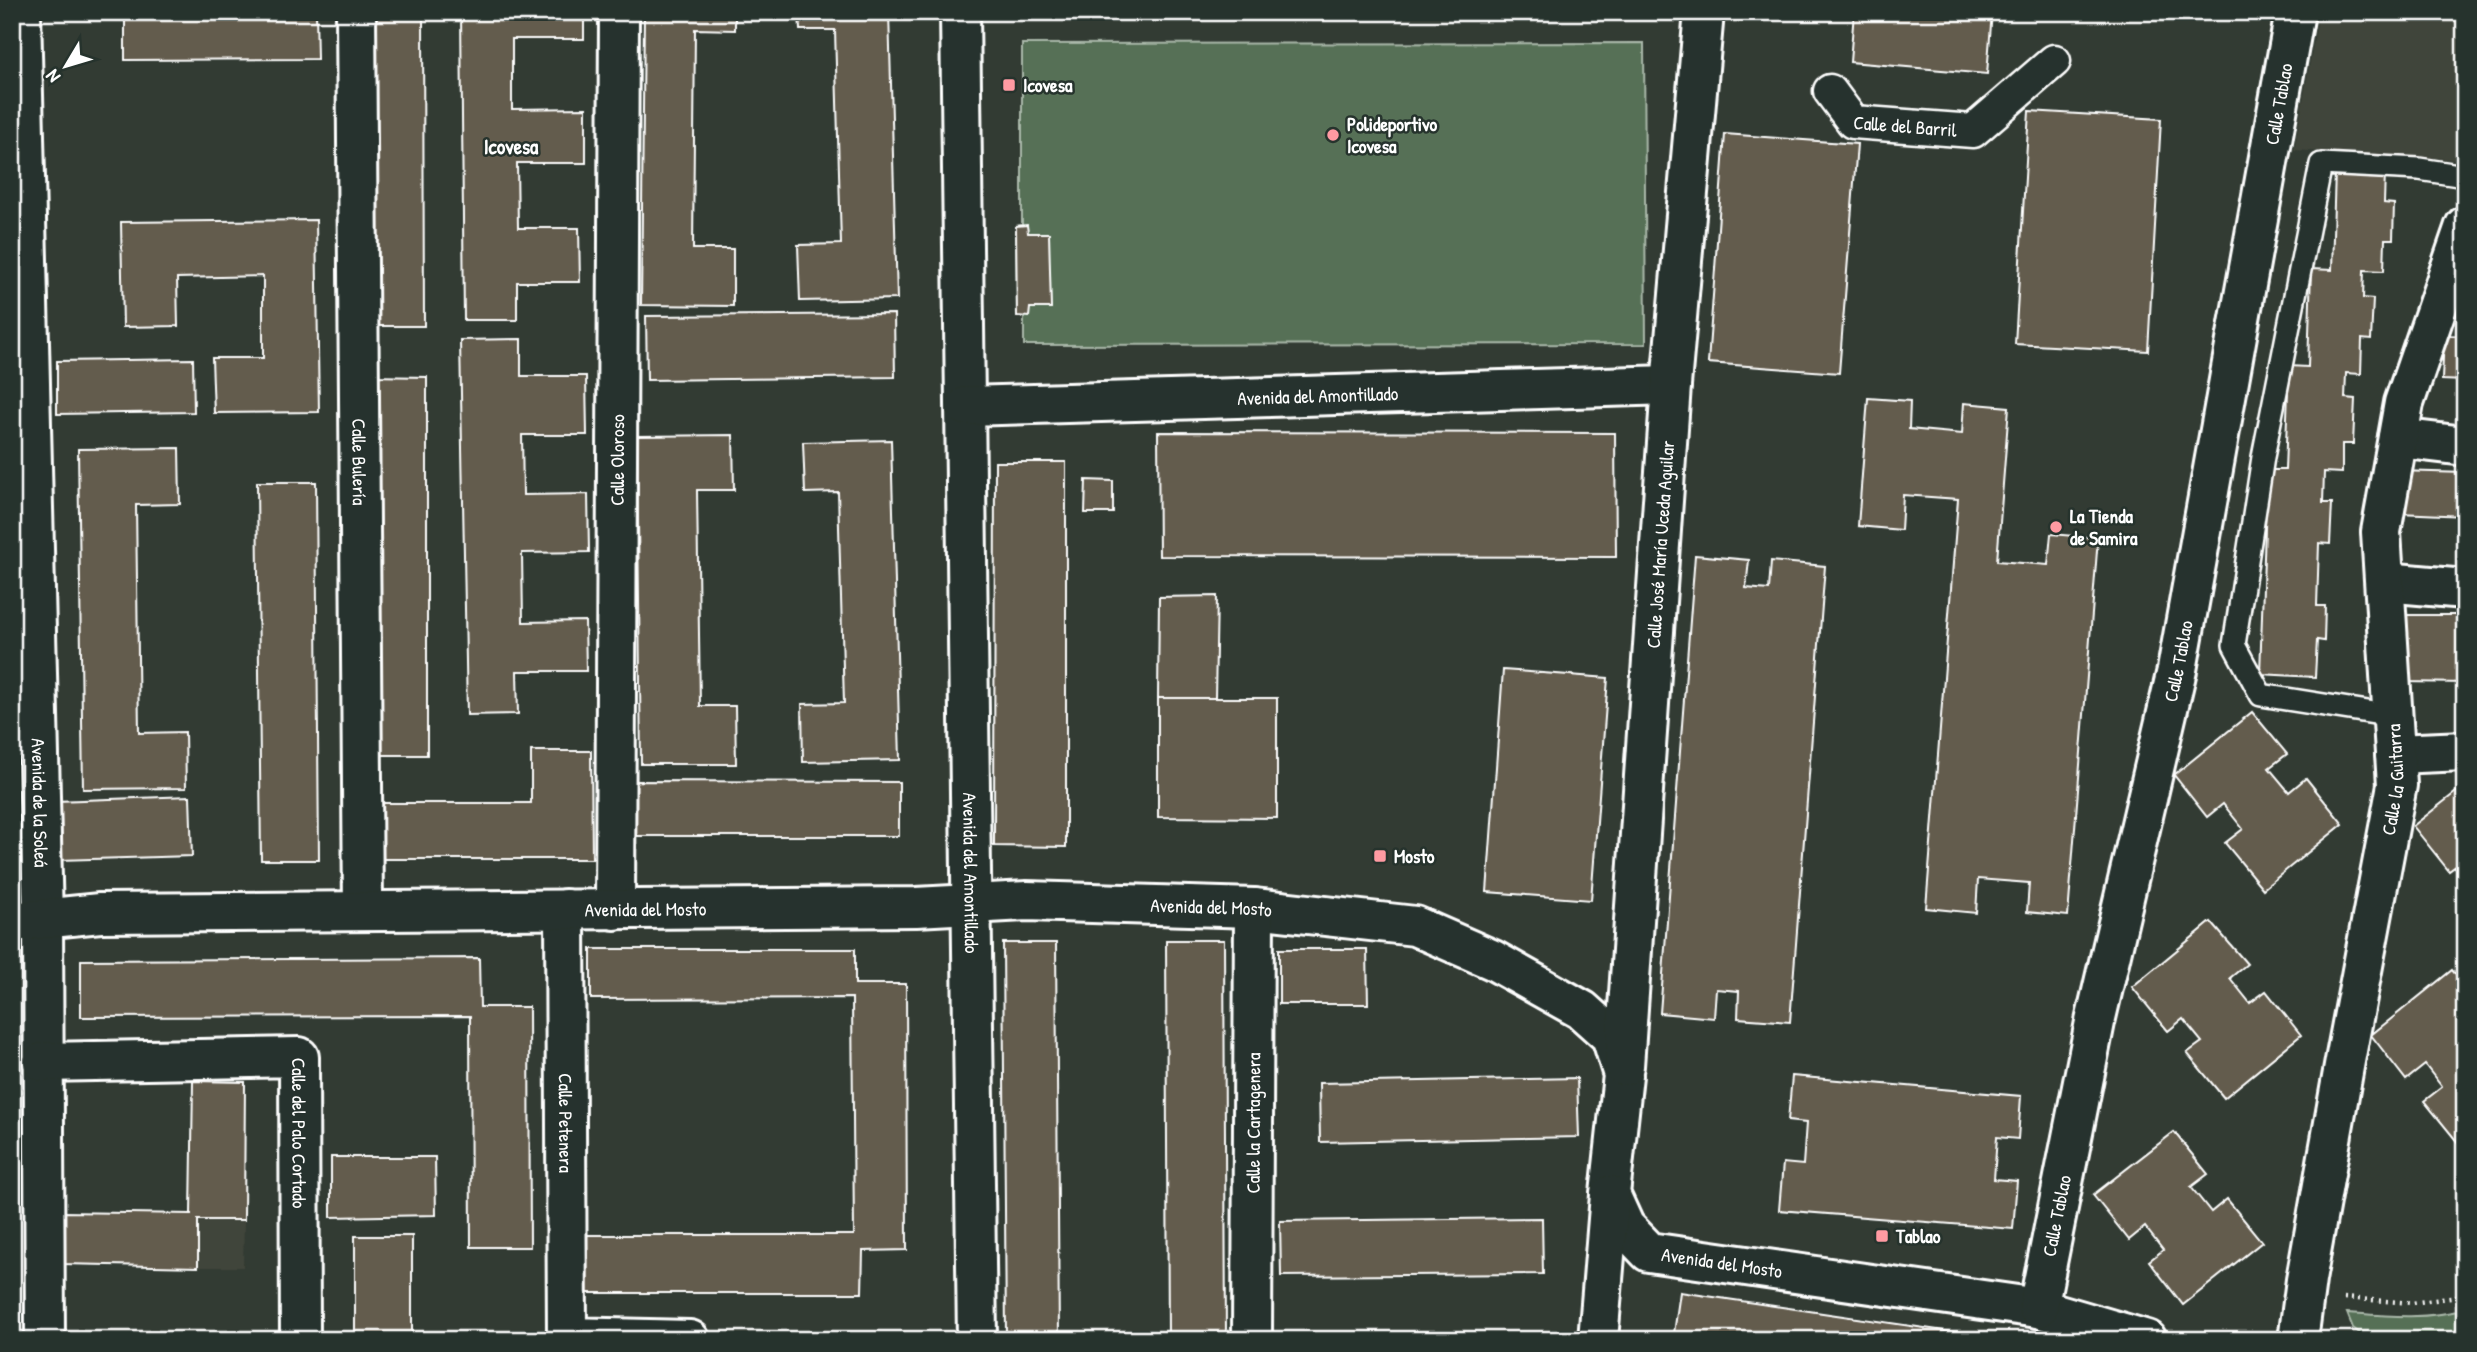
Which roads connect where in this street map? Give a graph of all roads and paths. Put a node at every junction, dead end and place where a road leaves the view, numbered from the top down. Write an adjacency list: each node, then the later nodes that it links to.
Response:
1 (21, 12): 26 (street, Avenida de la Soleá)
2 (356, 12): 25 (street, Calle Bulería)
3 (620, 12): 24 (street, Calle Oloroso)
4 (960, 12): 13 (street, Avenida del Amontillado)
5 (1704, 12): 12 (street, Calle José María Uceda Aguilar)
6 (2295, 12): 32 (street, Calle Tablao)
7 (2054, 61): 8 (street, Calle del Barril)
8 (1830, 91)
9 (2465, 176): 18 (lane)
10 (2465, 226): 11 (street, Calle la Guitarra)
11 (2452, 299): 14 (street, Calle la Guitarra)
12 (1671, 385): 13 (street, Avenida del Amontillado); 28 (street, Calle José María Uceda Aguilar)
13 (966, 406): 21 (street, Avenida del Amontillado)
14 (2398, 438): 15 (street); 16 (street, Calle la Guitarra)
15 (2465, 446)
16 (2385, 582): 17 (street); 18 (street, Calle la Guitarra)
17 (2465, 589)
18 (2393, 716): 20 (street, Calle la Guitarra)
19 (2465, 751): 20 (street)
20 (2395, 754): 30 (street, Calle la Guitarra)
21 (971, 905): 22 (street, Avenida del Mosto); 24 (street, Avenida del Mosto); 36 (street, Avenida del Amontillado)
22 (1254, 908): 28 (street, Avenida del Mosto); 37 (street, Calle la Cartagenera)
23 (565, 909): 24 (street, Avenida del Mosto); 25 (street, Avenida del Mosto); 35 (street, Calle Petenera)
24 (615, 910)
25 (363, 911): 26 (street, Avenida del Mosto)
26 (27, 921): 27 (street, Avenida de la Soleá)
27 (43, 1062): 33 (street, Avenida de la Soleá); 34 (street, Calle del Palo Cortado)
28 (1623, 1075): 29 (street, Avenida del Mosto)
29 (1611, 1195): 32 (street, Avenida del Mosto); 38 (street)
30 (2305, 1292): 31 (path); 40 (street, Calle la Guitarra)
31 (2465, 1296)
32 (2038, 1308): 39 (street, Avenida del Mosto)
33 (45, 1340)
34 (300, 1340)
35 (690, 1340)
36 (977, 1340)
37 (1252, 1340)
38 (1598, 1340)
39 (2147, 1340)
40 (2298, 1340)

